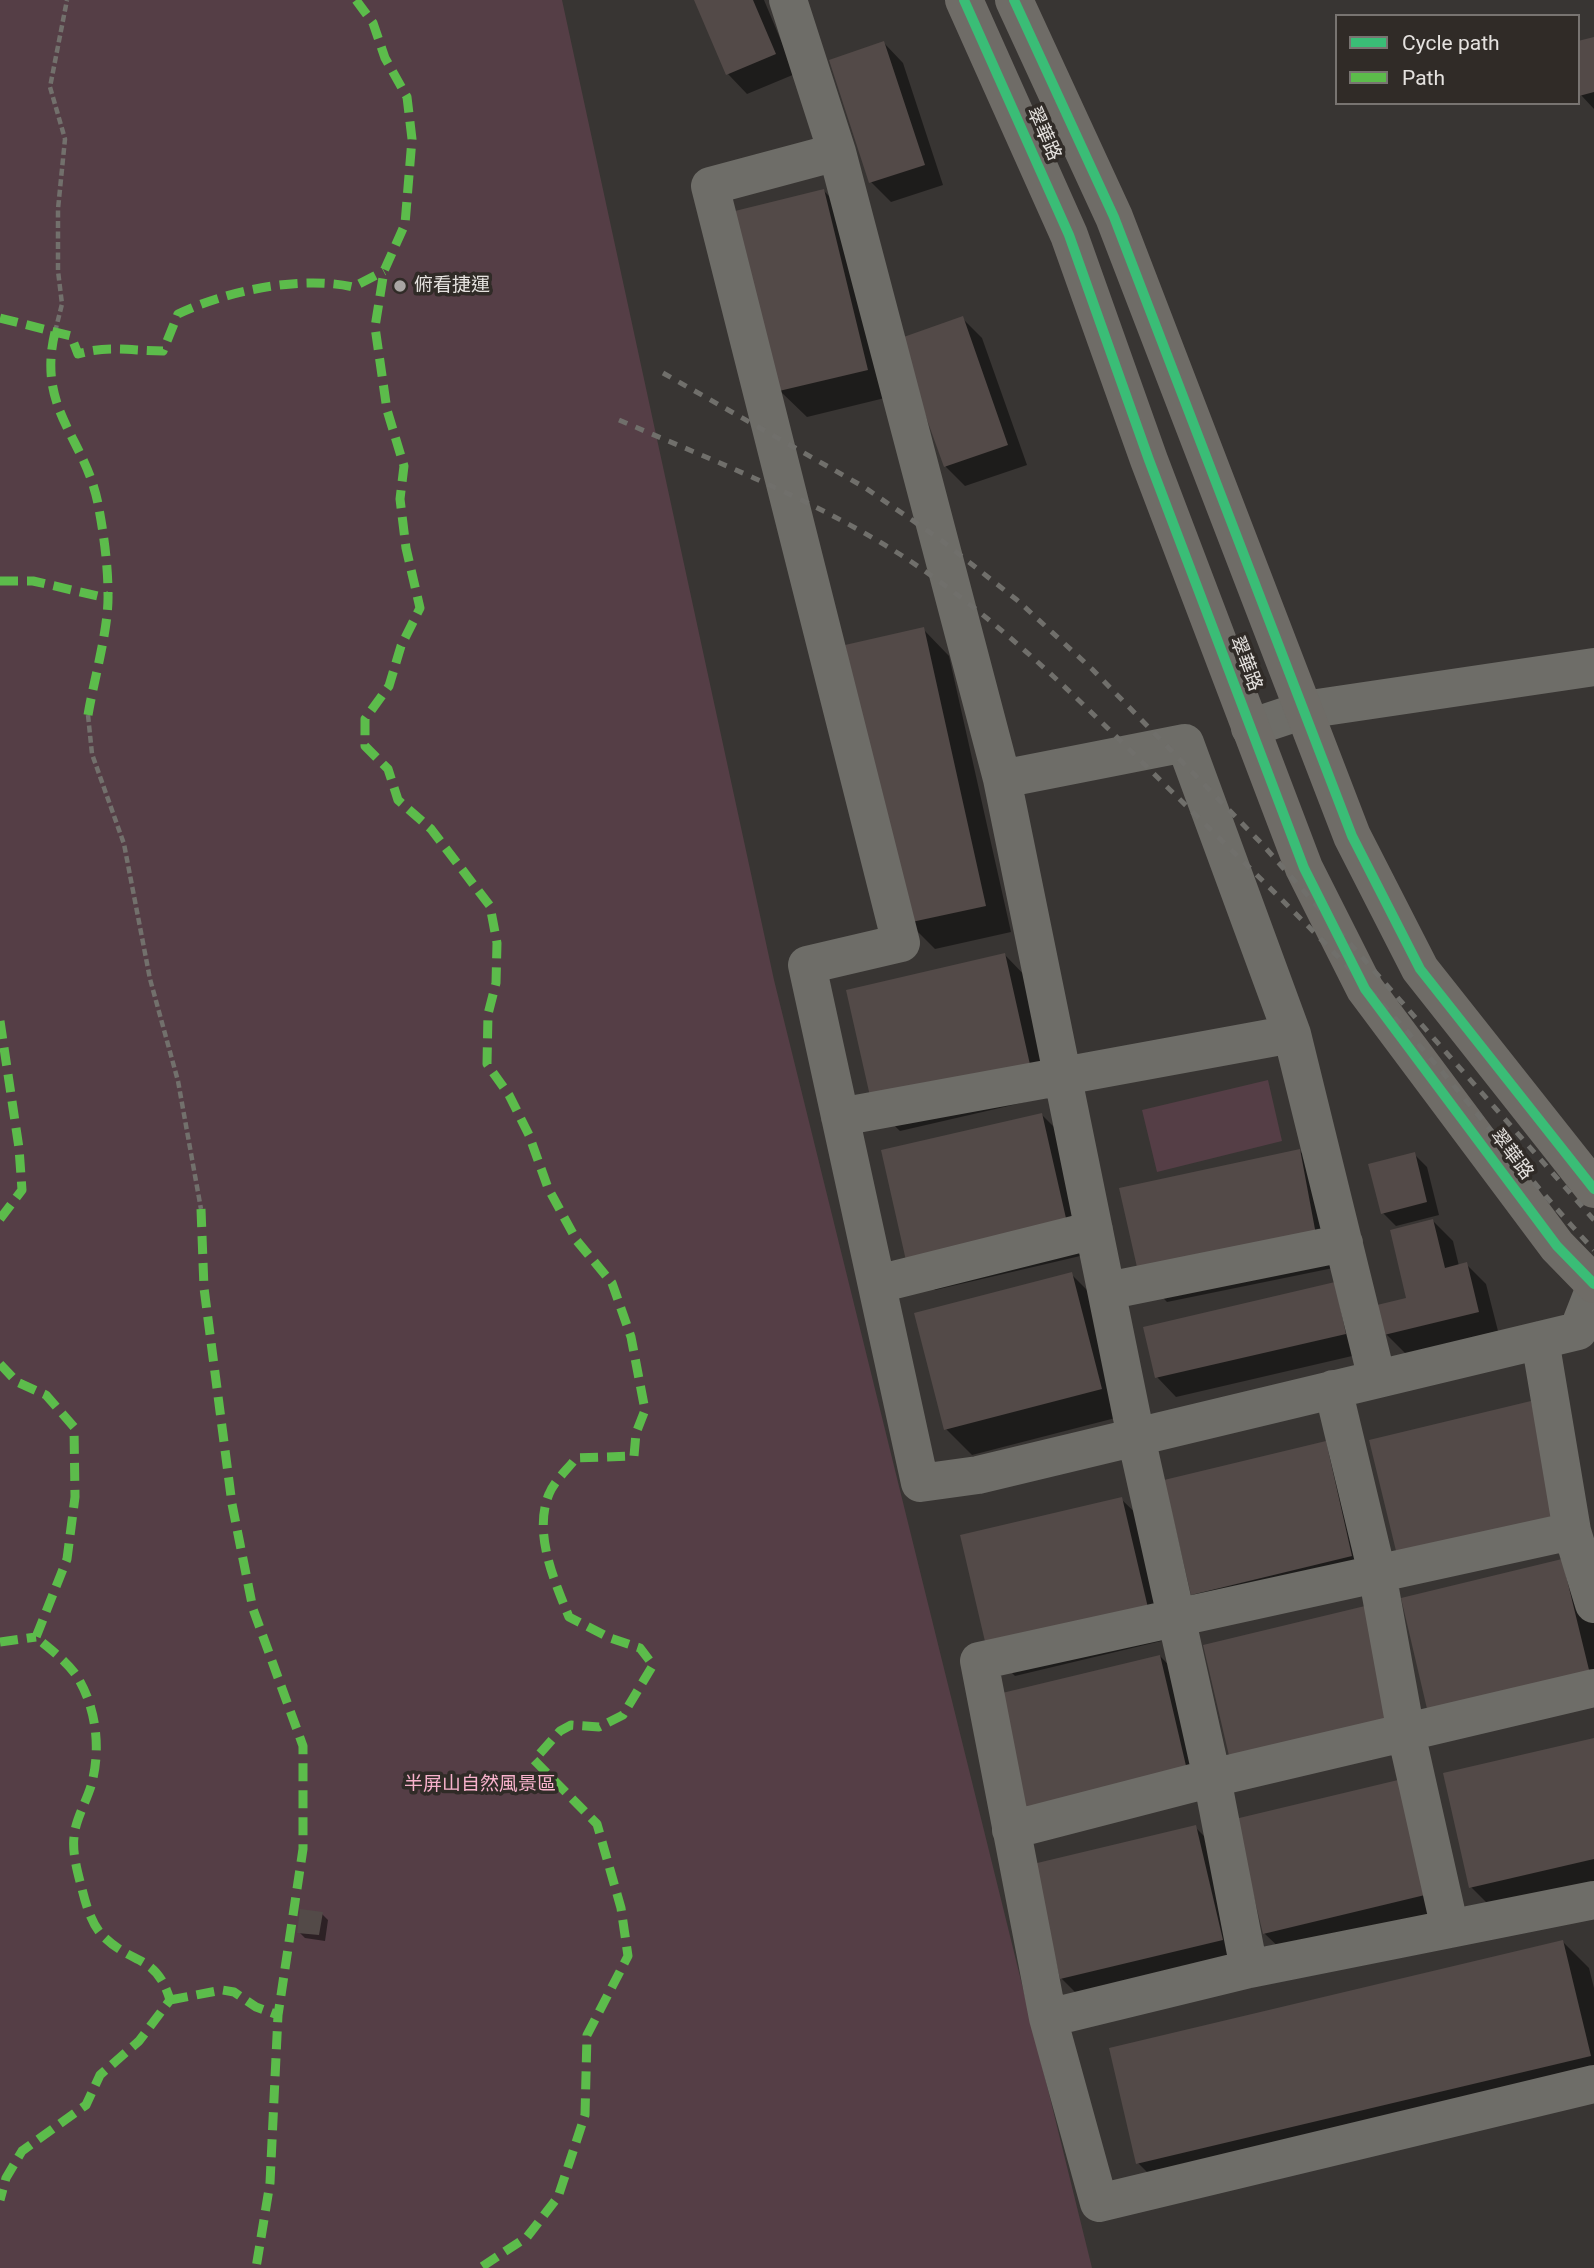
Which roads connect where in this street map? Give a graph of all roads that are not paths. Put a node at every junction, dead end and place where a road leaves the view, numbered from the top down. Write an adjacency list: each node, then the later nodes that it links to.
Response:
1 (788, 0): 4 (lane)
2 (964, 0): 7 (main road, 翠華路)
3 (1014, 0): 6 (main road, 翠華路)
4 (837, 152): 8 (lane); 11 (lane)
5 (1594, 667): 6 (lane)
6 (1304, 710): 7 (lane); 12 (main road, 翠華路)
7 (1250, 728): 16 (main road, 翠華路)
8 (1002, 779): 9 (lane); 10 (lane)
9 (1292, 1034): 10 (lane); 14 (lane)
10 (1063, 1075): 11 (lane); 13 (lane)
11 (840, 1117): 15 (lane)
12 (1594, 1189)
13 (1094, 1230): 15 (lane); 18 (lane)
14 (1344, 1242): 18 (lane); 20 (lane)
15 (878, 1284): 22 (lane)
16 (1594, 1284)
17 (1594, 1290): 19 (lane)
18 (1107, 1292): 22 (lane)
19 (1541, 1340): 20 (lane); 23 (lane)
20 (1377, 1379): 21 (lane)
21 (1333, 1389): 22 (lane); 24 (lane)
22 (1136, 1437): 26 (lane)
23 (1572, 1531): 24 (lane); 25 (lane)
24 (1377, 1573): 26 (lane); 28 (lane)
25 (1594, 1604)
26 (1174, 1617): 29 (lane); 30 (lane)
27 (1594, 1688): 28 (lane)
28 (1406, 1733): 29 (lane); 32 (lane)
29 (1212, 1778): 30 (lane); 33 (lane)
30 (1011, 1830): 34 (lane)
31 (1594, 1900): 32 (lane)
32 (1450, 1929): 33 (lane)
33 (1249, 1969): 34 (lane)
34 (1048, 2018): 35 (lane)
35 (1594, 2084)

